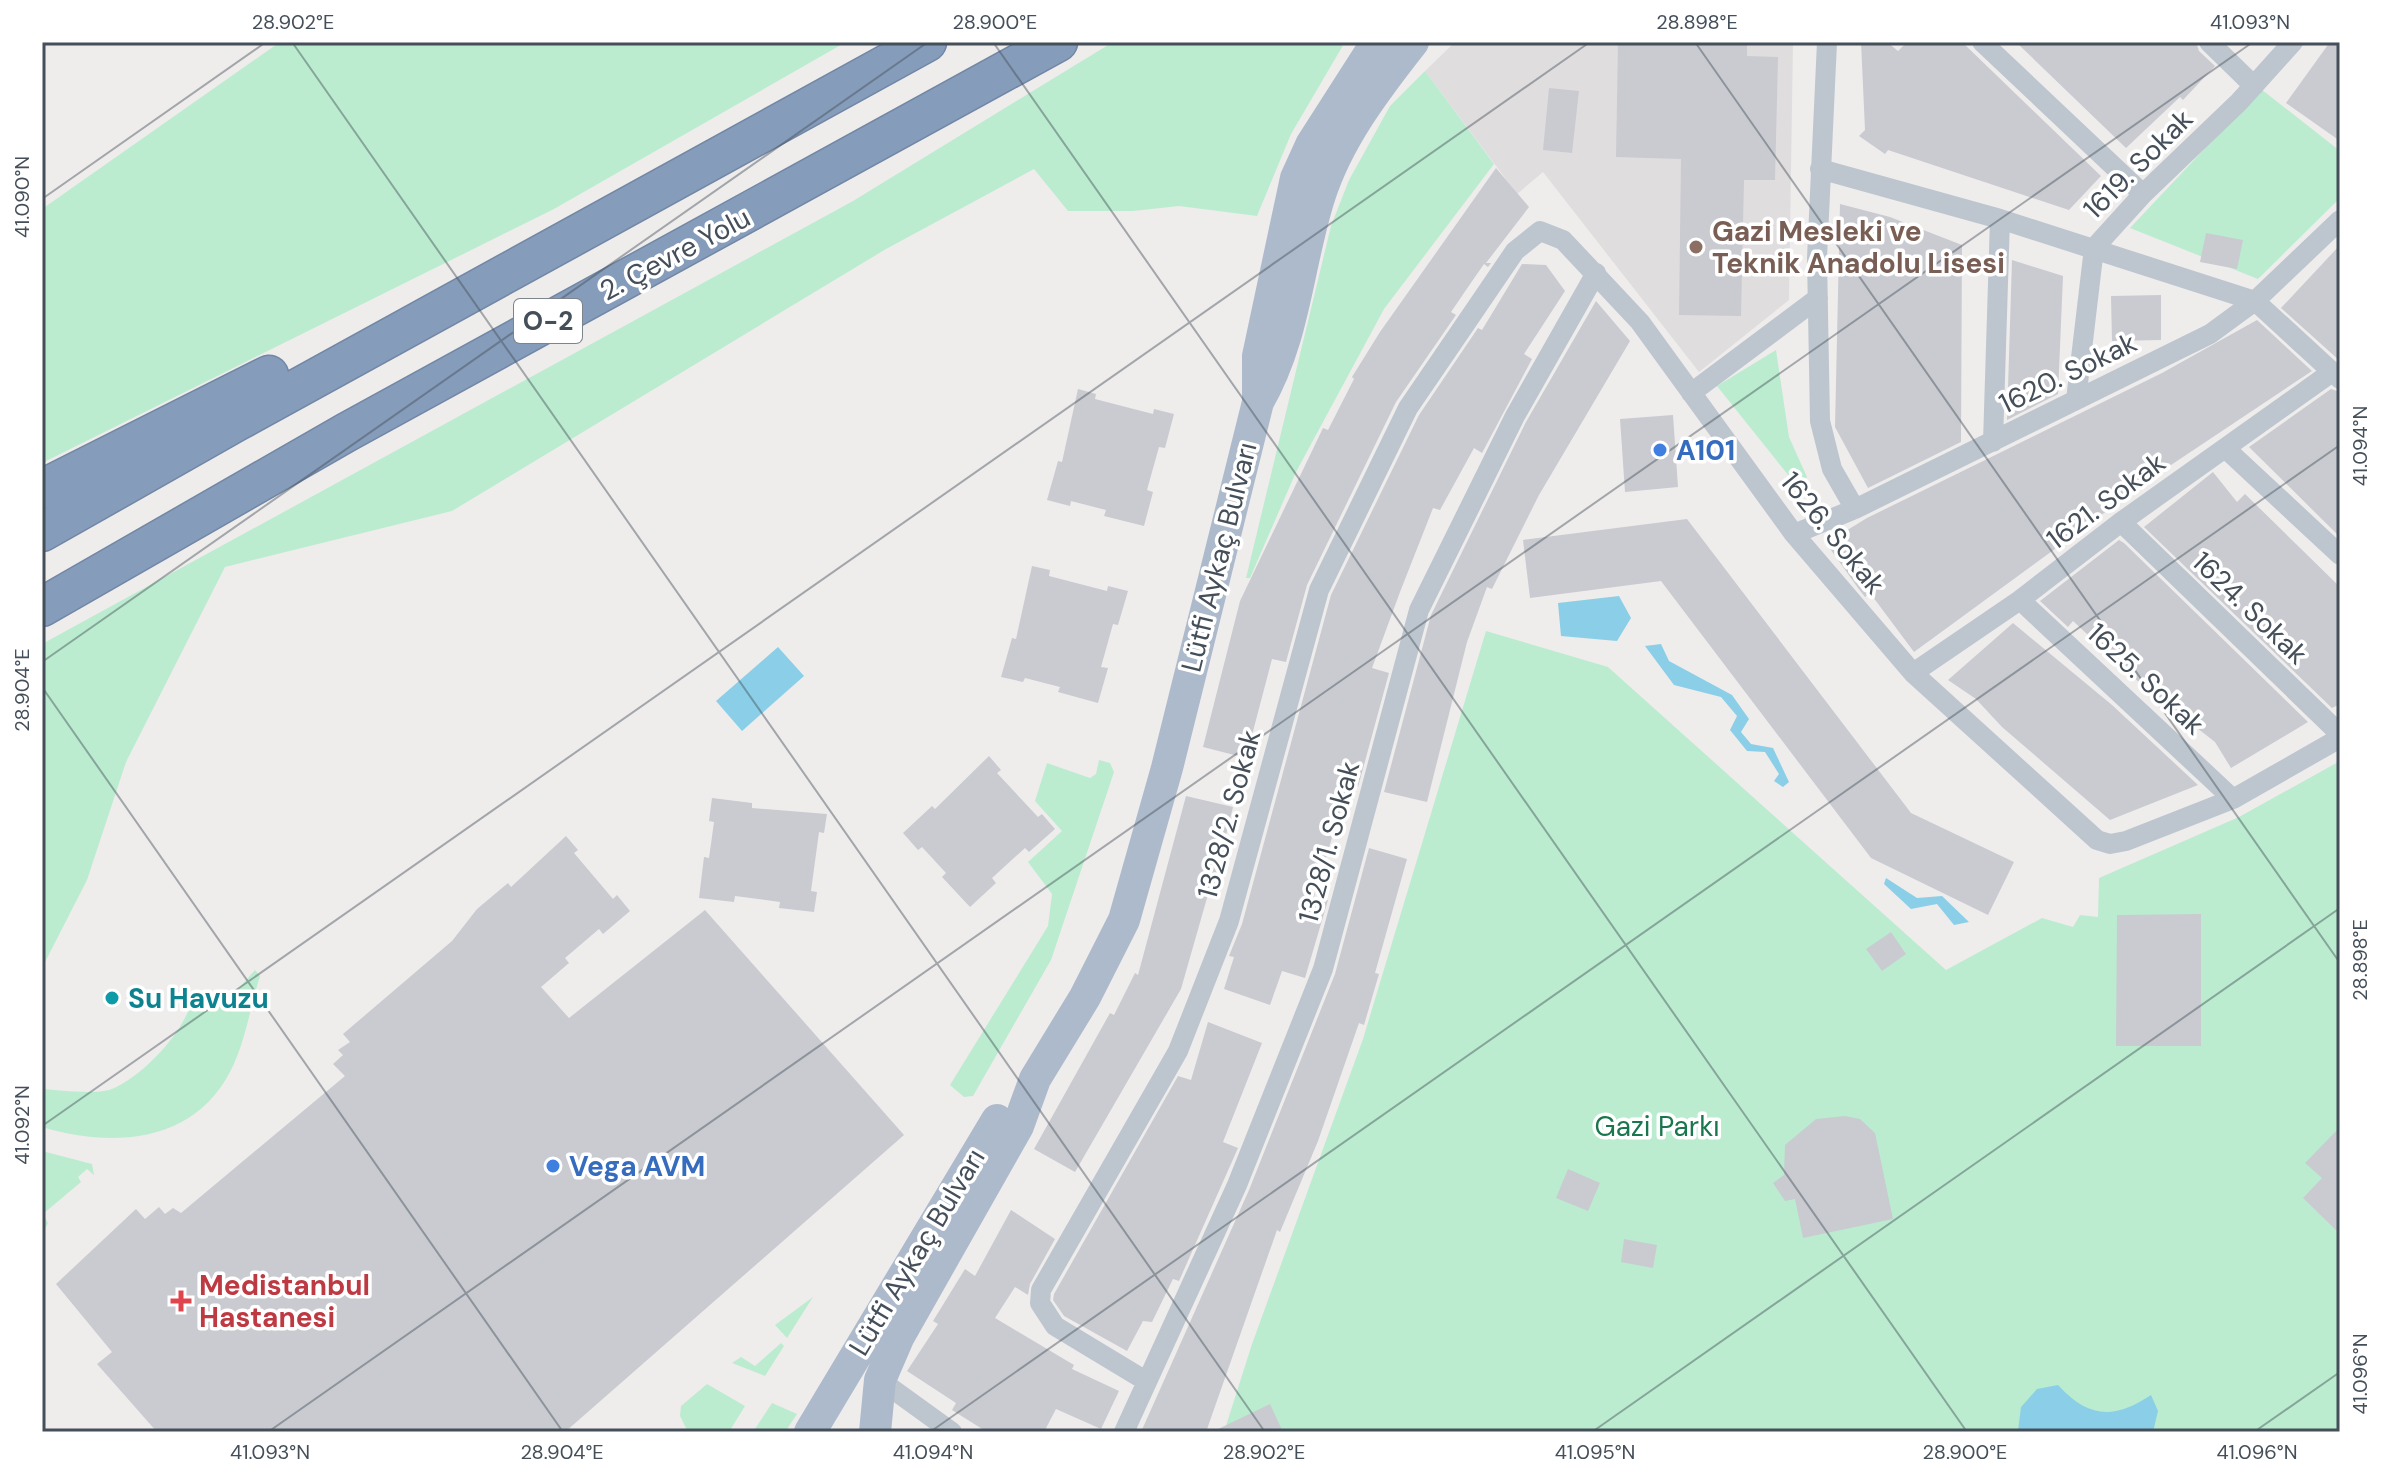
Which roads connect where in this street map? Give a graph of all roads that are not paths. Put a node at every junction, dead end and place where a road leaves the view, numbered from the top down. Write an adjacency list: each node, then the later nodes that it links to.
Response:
1 (927, 42): 17 (highway, O-2)
2 (1058, 42): 33 (highway, 2. Çevre Yolu / O-2)
3 (1377, 42): 23 (main road)
4 (1413, 42): 23 (main road, Lütfi Aykaç Bulvarı)
5 (1827, 42): 10 (street)
6 (1982, 42): 11 (street)
7 (2209, 42): 9 (street)
8 (2293, 42): 9 (street, 1619. Sokak)
9 (2254, 86): 11 (street, 1619. Sokak)
10 (1820, 169): 12 (street); 18 (street)
11 (2143, 194): 15 (street, 1619. Sokak)
12 (2000, 219): 15 (street); 24 (street)
13 (2340, 220): 19 (street, 1620. Sokak)
14 (1540, 231): 16 (street, 1626. Sokak); 39 (street, 1328/2. Sokak)
15 (2094, 248): 19 (street); 22 (street, 1619. Sokak)
16 (1596, 273): 21 (street, 1626. Sokak); 39 (street, 1328/1. Sokak)
17 (463, 296): 26 (highway); 29 (highway, O-2)
18 (1818, 298): 21 (street); 27 (street)
19 (2255, 301): 20 (street); 22 (street, 1620. Sokak)
20 (2336, 376): 25 (street, 1621. Sokak)
21 (1691, 393): 30 (street, 1626. Sokak)
22 (2076, 400): 24 (street, 1620. Sokak)
23 (1258, 402): 37 (main road, Lütfi Aykaç Bulvarı)
24 (1993, 442): 27 (street, 1620. Sokak)
25 (2225, 448): 28 (street, 1621. Sokak); 31 (street)
26 (42, 489)
27 (1855, 509): 30 (street, 1620. Sokak)
28 (2121, 522): 32 (street, 1621. Sokak); 35 (street, 1624. Sokak)
29 (42, 532)
30 (1794, 534): 34 (street, 1626. Sokak)
31 (2340, 555)
32 (2020, 600): 34 (street, 1621. Sokak); 36 (street, 1625. Sokak)
33 (42, 607)
34 (1913, 673): 36 (street, 1626. Sokak)
35 (2340, 736): 36 (street)
36 (2233, 799)
37 (1035, 1079): 38 (main road, Lütfi Aykaç Bulvarı); 40 (main road, Lütfi Aykaç Bulvarı)
38 (880, 1380): 41 (main road, Lütfi Aykaç Bulvarı); 42 (street)
39 (1146, 1381): 43 (street, 1328/1. Sokak)
40 (810, 1432)
41 (875, 1432)
42 (952, 1432)
43 (1124, 1432)

